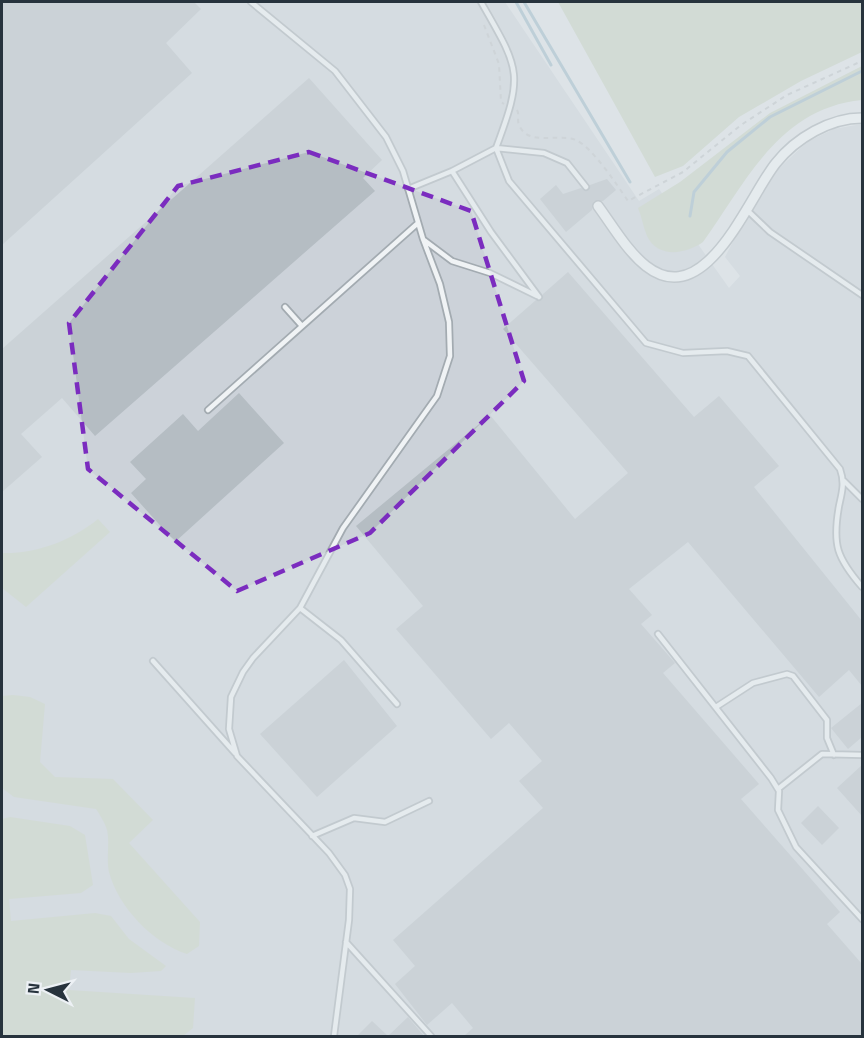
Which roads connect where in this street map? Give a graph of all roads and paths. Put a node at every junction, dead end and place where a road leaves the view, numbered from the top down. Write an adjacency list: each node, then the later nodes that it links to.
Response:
1 (251, 2): 3 (lane)
2 (481, 2): 6 (lane)
3 (259, 4): 11 (lane)
4 (481, 19): 6 (path)
5 (862, 61): 6 (path)
6 (511, 106): 8 (lane)
7 (862, 118): 13 (street)
8 (496, 148): 9 (lane); 10 (lane); 20 (lane)
9 (452, 171): 11 (lane); 15 (lane)
10 (586, 187)
11 (408, 189): 14 (lane)
12 (598, 206): 13 (street)
13 (746, 208): 16 (lane)
14 (418, 223): 15 (lane); 18 (lane)
15 (423, 239): 23 (lane)
16 (862, 295)
17 (285, 307): 18 (lane)
18 (302, 326): 19 (lane)
19 (207, 410)
20 (844, 481): 21 (lane); 22 (lane)
21 (862, 499)
22 (862, 587)
23 (300, 609): 26 (lane); 29 (lane)
24 (658, 634): 27 (lane)
25 (153, 661): 29 (lane)
26 (397, 704)
27 (716, 708): 28 (lane); 31 (lane)
28 (834, 754): 30 (lane); 31 (lane)
29 (237, 756): 33 (lane)
30 (862, 756)
31 (778, 789): 34 (lane)
32 (429, 801): 33 (lane)
33 (312, 836): 35 (lane)
34 (862, 919)
35 (346, 942): 36 (lane); 37 (lane)
36 (334, 1036)
37 (431, 1036)

